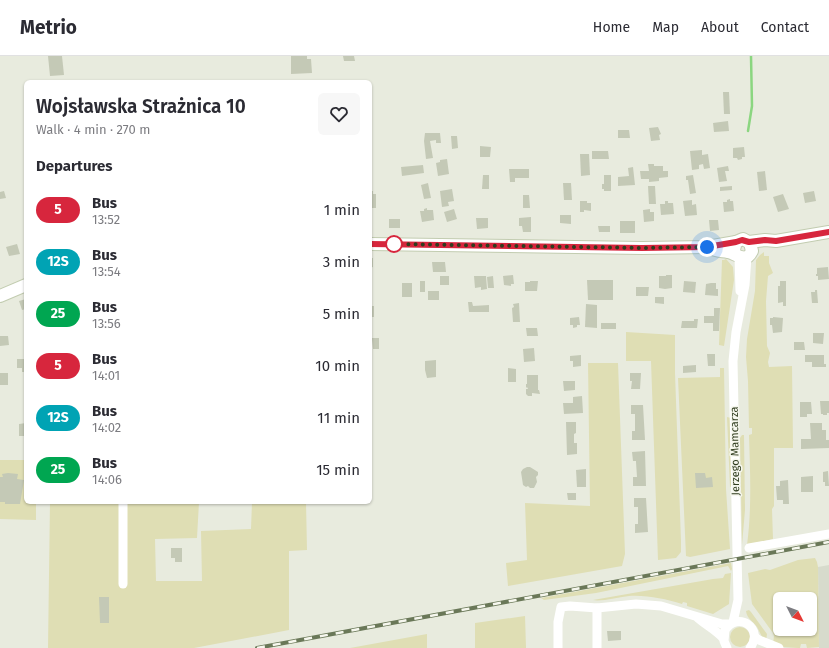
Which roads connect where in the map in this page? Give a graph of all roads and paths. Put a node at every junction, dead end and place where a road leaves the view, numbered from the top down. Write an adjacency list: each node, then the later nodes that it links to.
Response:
1 (829, 232): 3 (street)
2 (372, 244): 3 (street)
3 (743, 251): 10 (street, Jerzego Mamcarza)
4 (24, 286): 5 (street)
5 (0, 296)
6 (123, 504): 9 (street)
7 (829, 534): 8 (street)
8 (749, 548)
9 (122, 584)
10 (738, 600): 13 (street, Jerzego Mamcarza); 14 (street, Jerzego Mamcarza)
11 (597, 608): 12 (street); 17 (street); 18 (street)
12 (696, 618): 13 (street); 16 (street)
13 (731, 623): 14 (street); 16 (street, Jerzego Mamcarza)
14 (748, 624): 15 (street, Jerzego Mamcarza)
15 (755, 637): 20 (street); 21 (street)
16 (723, 638): 19 (street)
17 (558, 648)
18 (597, 648)
19 (727, 648)
20 (750, 648)
21 (779, 648)

